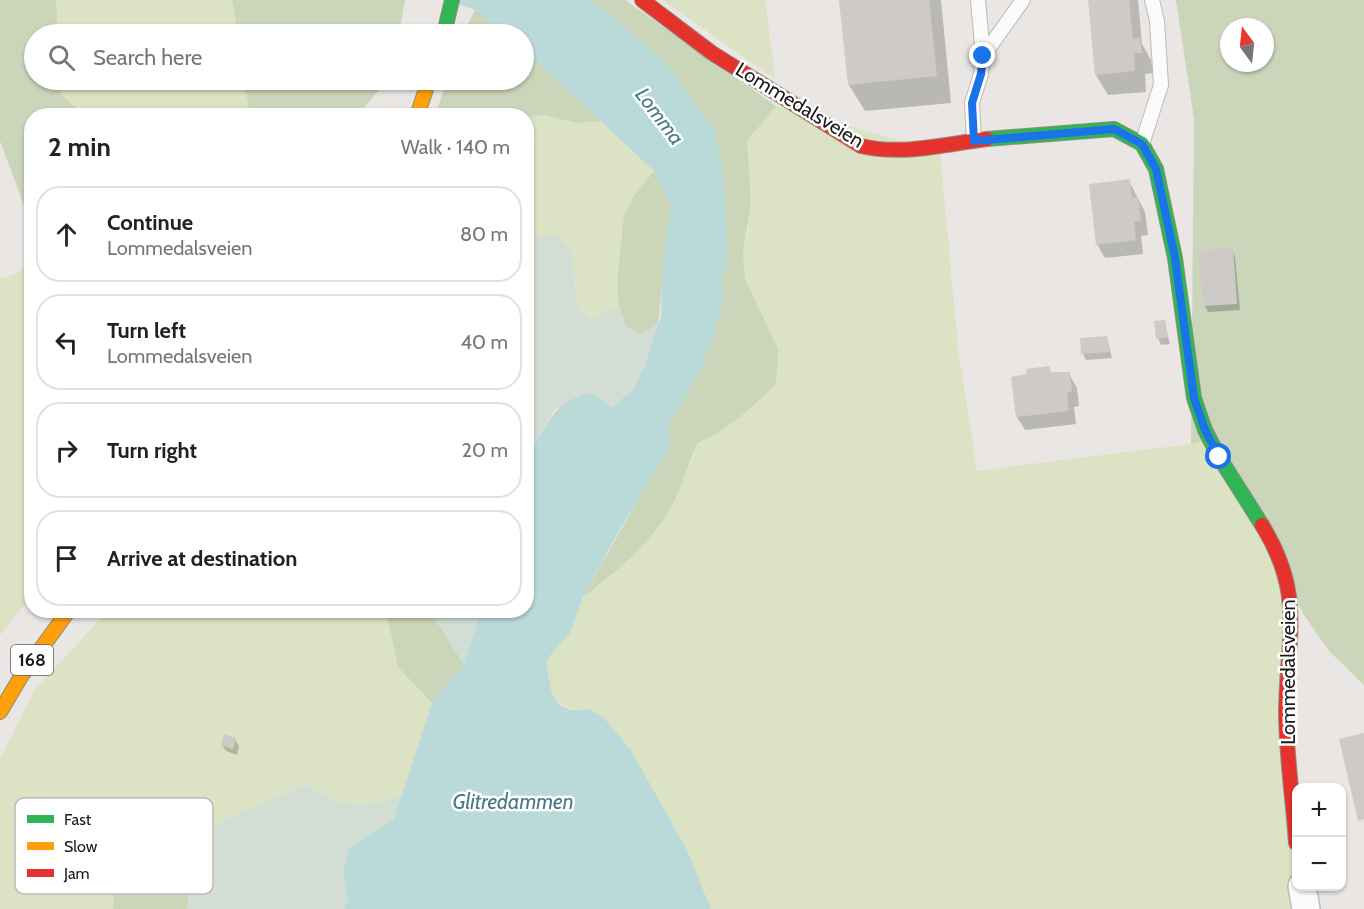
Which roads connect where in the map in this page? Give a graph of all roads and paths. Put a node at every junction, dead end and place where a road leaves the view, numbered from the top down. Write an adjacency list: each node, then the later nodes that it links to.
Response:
1 (452, 0): 6 (street)
2 (642, 0): 10 (street, Lommedalsveien)
3 (978, 0): 7 (lane)
4 (1023, 0): 7 (lane)
5 (1152, 0): 11 (lane)
6 (447, 24)
7 (983, 56): 10 (lane)
8 (426, 90): 9 (street)
9 (420, 108)
10 (974, 141): 11 (street, Lommedalsveien)
11 (1142, 144): 14 (street, Lommedalsveien)
12 (63, 618): 13 (street, 168)
13 (0, 712)
14 (1296, 837)
15 (1303, 891): 16 (street)
16 (1306, 909)

